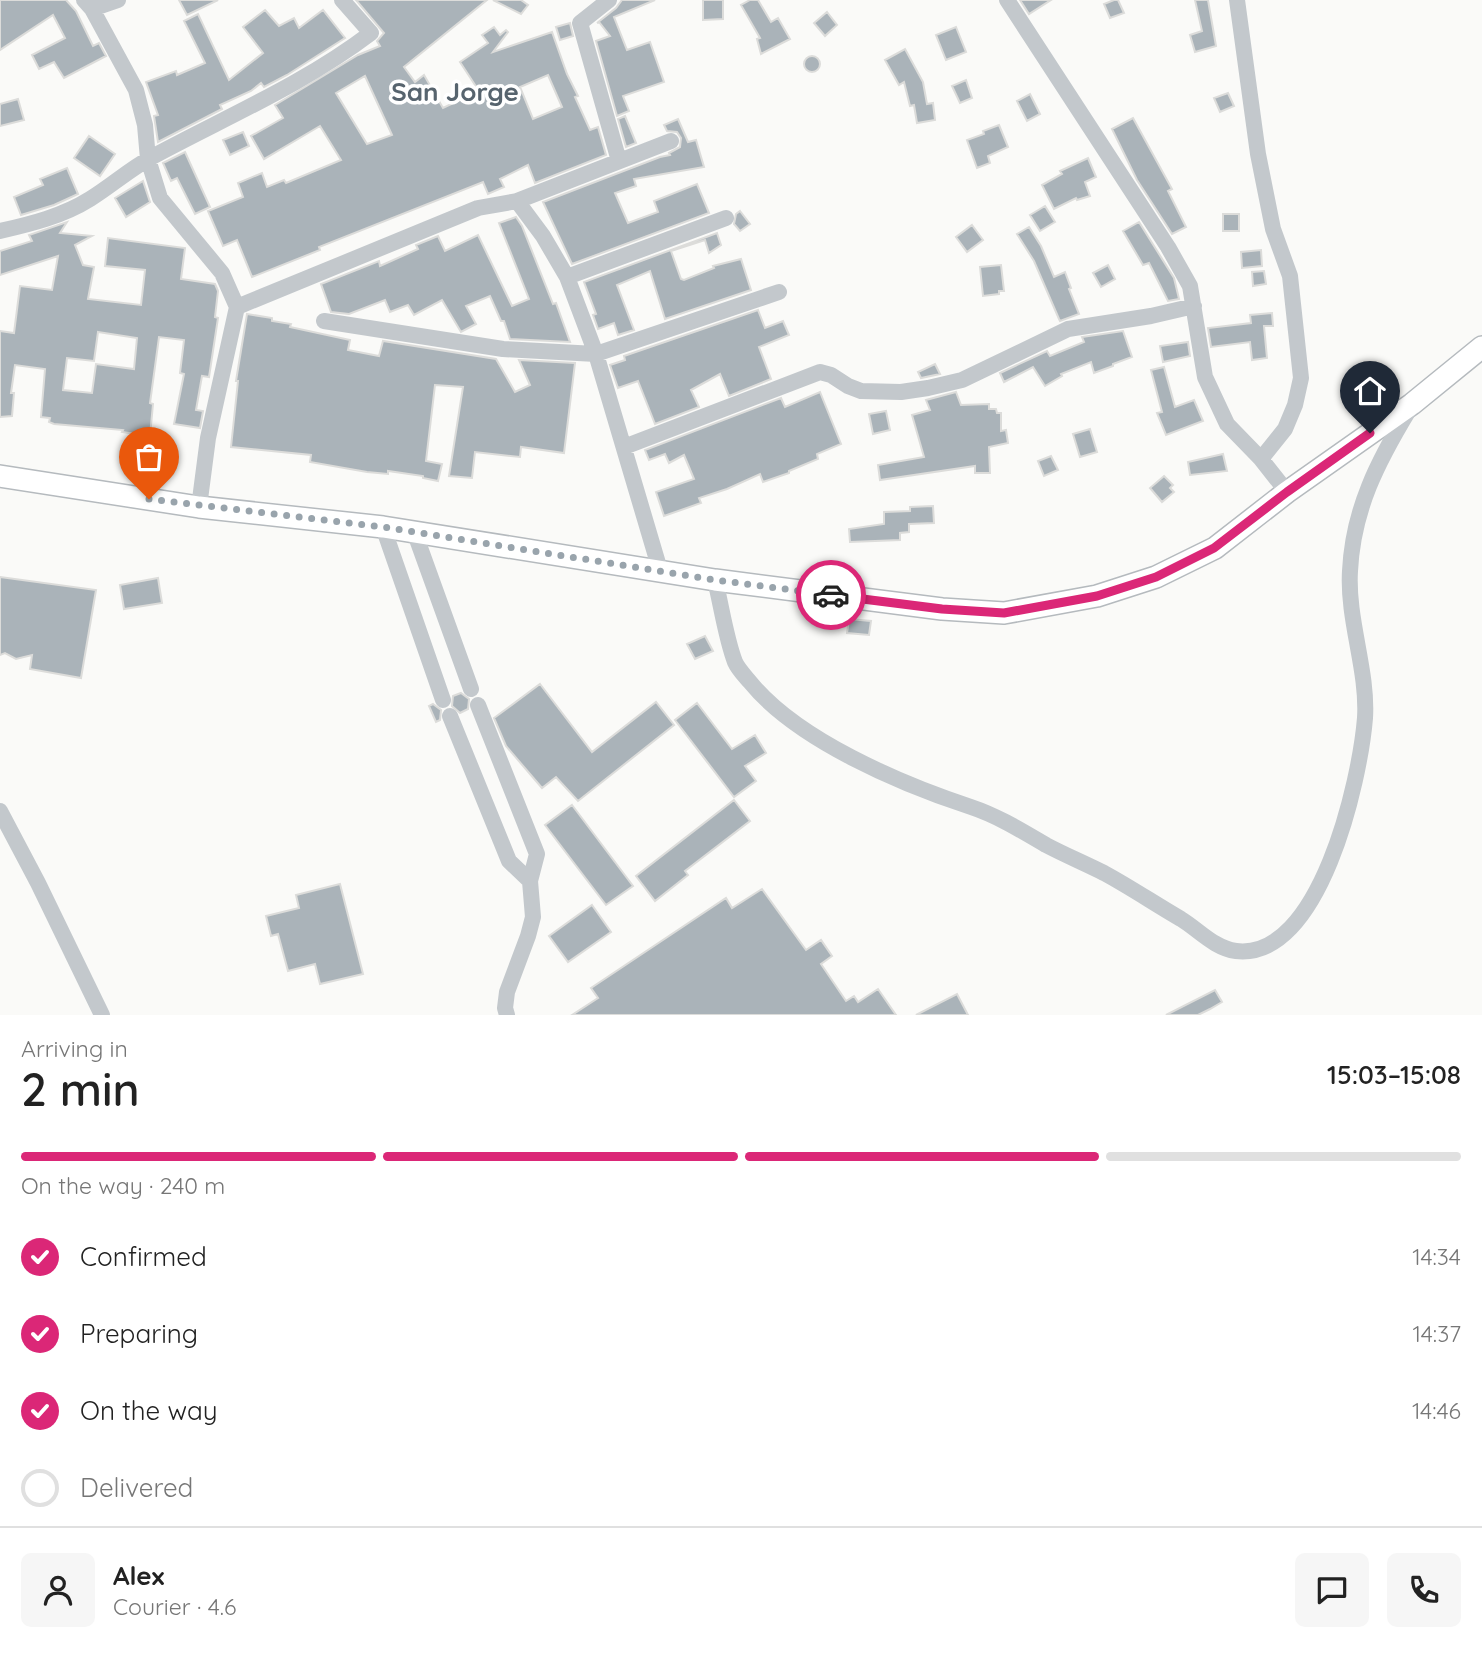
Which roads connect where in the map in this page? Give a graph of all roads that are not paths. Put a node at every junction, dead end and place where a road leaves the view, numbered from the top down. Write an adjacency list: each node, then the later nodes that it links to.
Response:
1 (118, 0): 6 (street)
2 (342, 0): 8 (street)
3 (609, 0): 9 (street)
4 (1007, 0): 15 (street)
5 (1237, 0): 22 (street)
6 (88, 5): 8 (street)
7 (671, 141): 9 (street)
8 (148, 159): 12 (street); 16 (street)
9 (619, 161): 10 (street)
10 (516, 201): 13 (street); 16 (street)
11 (726, 218): 13 (street)
12 (0, 231)
13 (567, 277): 19 (street)
14 (779, 292): 19 (street)
15 (1195, 306): 21 (street); 22 (street)
16 (237, 307): 25 (street)
17 (324, 321): 19 (street)
18 (1482, 347): 20 (main road)
19 (596, 354): 21 (street)
20 (1412, 404): 24 (main road); 29 (street)
21 (624, 447): 28 (street)
22 (1261, 459): 24 (street)
23 (0, 477): 25 (main road)
24 (1287, 492): 29 (main road)
25 (198, 507): 26 (main road)
26 (383, 527): 27 (main road); 31 (street)
27 (414, 531): 28 (main road); 30 (street)
28 (660, 570): 29 (main road)
29 (715, 580)
30 (471, 689)
31 (443, 700)
32 (478, 705): 35 (street)
33 (450, 716): 35 (street)
34 (0, 811): 36 (street)
35 (530, 881): 37 (street)
36 (102, 1015)
37 (506, 1015)

